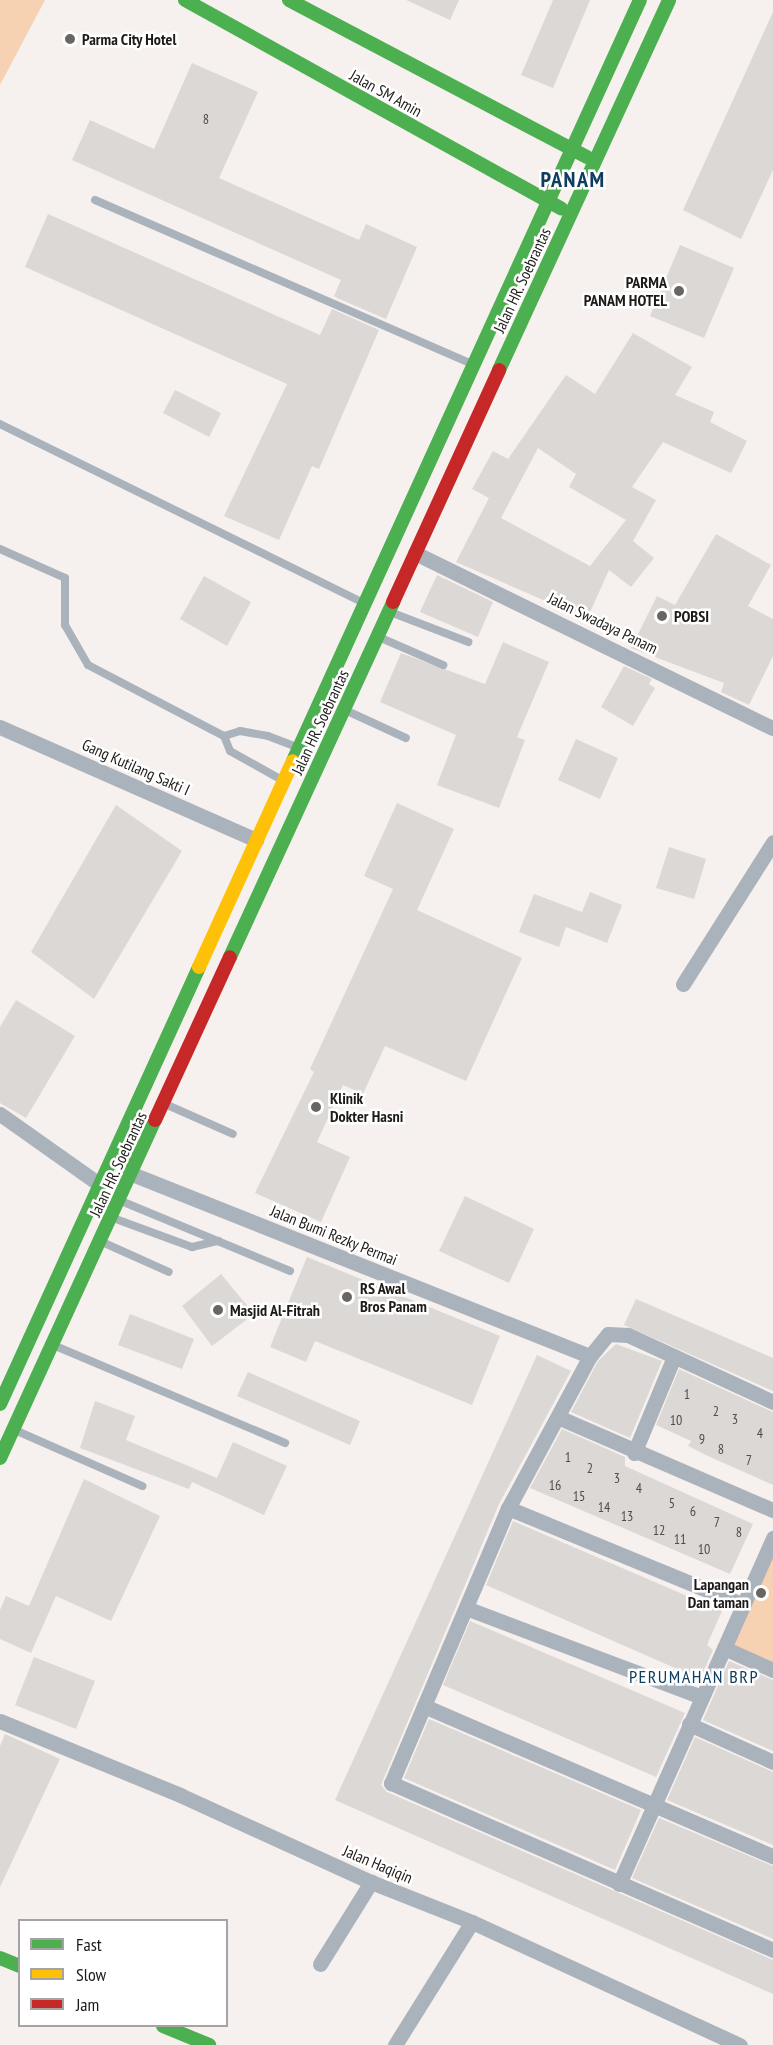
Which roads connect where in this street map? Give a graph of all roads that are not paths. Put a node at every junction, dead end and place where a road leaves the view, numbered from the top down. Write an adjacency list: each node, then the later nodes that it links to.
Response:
1 (185, 0): 8 (main road, Jalan SM Amin)
2 (289, 0): 5 (main road)
3 (640, 0): 5 (main road, Jalan HR. Soebrantas)
4 (669, 0): 6 (main road, Jalan HR. Soebrantas)
5 (572, 150): 6 (main road); 8 (main road, Jalan HR. Soebrantas)
6 (594, 160): 9 (main road, Jalan HR. Soebrantas)
7 (94, 200): 10 (lane)
8 (548, 202): 9 (main road, Jalan SM Amin); 10 (main road, Jalan HR. Soebrantas)
9 (571, 213): 13 (main road, Jalan HR. Soebrantas)
10 (474, 365): 14 (main road, Jalan HR. Soebrantas)
11 (0, 424): 14 (lane)
12 (0, 549): 22 (lane)
13 (415, 553): 15 (main road, Jalan HR. Soebrantas); 21 (street, Jalan Swadaya Panam)
14 (363, 603): 24 (main road, Jalan HR. Soebrantas)
15 (389, 611): 16 (main road, Jalan HR. Soebrantas); 17 (lane)
16 (377, 636): 18 (lane); 19 (main road, Jalan HR. Soebrantas)
17 (468, 642)
18 (443, 665)
19 (344, 709): 23 (lane); 30 (main road, Jalan HR. Soebrantas)
20 (0, 727): 26 (street, Gang Kutilang Sakti I)
21 (773, 728)
22 (224, 736): 24 (lane); 25 (lane)
23 (406, 738)
24 (297, 748): 25 (main road, Jalan HR. Soebrantas)
25 (283, 780): 26 (main road, Jalan HR. Soebrantas)
26 (256, 840): 29 (main road, Jalan HR. Soebrantas)
27 (773, 842): 28 (street)
28 (683, 984)
29 (183, 1000): 30 (main road); 35 (main road, Jalan HR. Soebrantas)
30 (206, 1010): 31 (main road, Jalan HR. Soebrantas)
31 (164, 1103): 33 (lane); 34 (main road, Jalan HR. Soebrantas)
32 (0, 1114): 35 (street)
33 (233, 1134)
34 (132, 1174): 36 (main road, Jalan HR. Soebrantas); 43 (street, Jalan Bumi Rezky Permai)
35 (99, 1184): 46 (main road, Jalan HR. Soebrantas)
36 (120, 1200): 37 (main road, Jalan HR. Soebrantas); 39 (lane)
37 (111, 1218): 38 (main road, Jalan HR. Soebrantas); 39 (lane)
38 (100, 1241): 41 (lane); 42 (main road, Jalan HR. Soebrantas)
39 (220, 1241): 40 (lane)
40 (290, 1271)
41 (169, 1272)
42 (52, 1345): 48 (main road, Jalan HR. Soebrantas); 49 (lane)
43 (590, 1356): 44 (street); 47 (street)
44 (674, 1357): 45 (street); 50 (street)
45 (773, 1402)
46 (0, 1404)
47 (560, 1418): 50 (street); 53 (street)
48 (13, 1429): 51 (main road, Jalan HR. Soebrantas); 52 (lane)
49 (285, 1443)
50 (634, 1453): 54 (street)
51 (0, 1458)
52 (142, 1486)
53 (508, 1508): 56 (street); 57 (street)
54 (773, 1510)
55 (773, 1538): 56 (street)
56 (743, 1605): 58 (street)
57 (466, 1608): 60 (street); 61 (street)
58 (724, 1648): 59 (street); 60 (street)
59 (773, 1670)
60 (702, 1697): 63 (street)
61 (424, 1706): 65 (street); 68 (street)
62 (0, 1720): 67 (street, Jalan Haqiqin)
63 (689, 1724): 64 (street); 65 (street)
64 (773, 1762)
65 (653, 1806): 66 (street); 68 (street)
66 (773, 1856)
67 (371, 1882): 69 (street, Jalan Haqiqin); 72 (street)
68 (618, 1884): 70 (street)
69 (472, 1922): 76 (street); 77 (street, Jalan Haqiqin)
70 (773, 1950)
71 (0, 1958): 73 (main road)
72 (320, 1964)
73 (18, 1965)
74 (168, 2027): 75 (main road)
75 (209, 2045)
76 (395, 2045)
77 (740, 2045)

